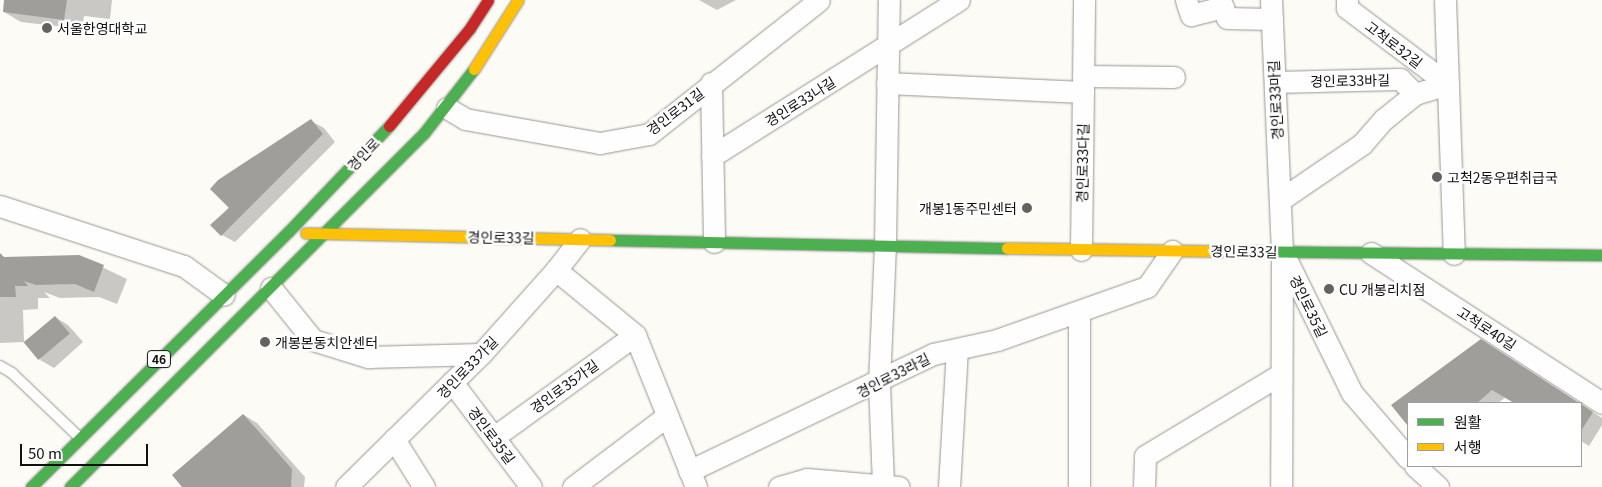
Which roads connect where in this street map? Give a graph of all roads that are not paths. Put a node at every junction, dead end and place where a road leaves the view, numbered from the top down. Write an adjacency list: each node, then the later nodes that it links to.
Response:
1 (488, 0): 24 (main road, 경인로 / 46)
2 (518, 0): 20 (main road, 경인로 / 46)
3 (819, 0): 15 (street, 경인로31길)
4 (888, 0): 12 (street)
5 (959, 0): 12 (street, 경인로33나길)
6 (1084, 0): 17 (street, 경인로33다길)
7 (1186, 0): 10 (street)
8 (1347, 0): 18 (street, 고척로32길)
9 (1445, 0): 18 (street)
10 (1222, 4): 11 (street)
11 (1271, 10): 14 (street, 경인로33마길)
12 (888, 45): 16 (street); 21 (street, 경인로33나길)
13 (1174, 77): 17 (street)
14 (1274, 82): 19 (street, 경인로33바길); 22 (street, 경인로33마길)
15 (711, 83): 20 (street, 경인로31길); 21 (street)
16 (887, 83): 17 (street); 28 (street)
17 (1083, 84): 29 (street, 경인로33다길)
18 (1448, 84): 19 (street); 33 (street)
19 (1416, 94): 22 (street)
20 (447, 108): 25 (main road, 경인로 / 46)
21 (712, 156): 27 (street)
22 (1280, 200): 31 (street, 경인로33마길)
23 (0, 206): 37 (street)
24 (288, 232): 25 (main road, 경인로33길); 37 (main road, 경인로 / 46)
25 (325, 233): 26 (main road, 경인로33길); 36 (main road, 경인로 / 46)
26 (580, 239): 27 (main road, 경인로33길); 35 (street, 경인로33가길)
27 (714, 242): 28 (main road, 경인로33길)
28 (885, 245): 29 (main road, 경인로33길); 45 (street)
29 (1081, 250): 30 (main road, 경인로33길)
30 (1172, 251): 31 (main road, 경인로33길); 38 (street, 경인로33라길)
31 (1282, 252): 32 (main road, 경인로33길); 43 (street, 경인로35길); 51 (street, 경인로35길)
32 (1371, 253): 33 (main road, 경인로33길); 46 (street, 고척로40길)
33 (1454, 254): 34 (main road, 경인로33길)
34 (1602, 255)
35 (556, 270): 39 (street); 41 (street, 경인로33가길)
36 (271, 288): 41 (street); 50 (main road, 경인로 / 46)
37 (224, 296): 50 (main road, 경인로 / 46)
38 (1079, 312): 40 (street, 경인로33라길); 63 (street)
39 (634, 335): 47 (street); 48 (street, 경인로35가길)
40 (957, 349): 45 (street, 경인로33라길); 62 (street)
41 (481, 354): 44 (street, 경인로33가길)
42 (0, 366): 50 (lane)
43 (1281, 374): 64 (street); 65 (street, 경인로35길)
44 (452, 382): 48 (street, 경인로35길); 49 (street, 경인로33가길)
45 (879, 383): 53 (street, 경인로33라길); 54 (street)
46 (1602, 403)
47 (667, 416): 53 (street); 60 (street)
48 (494, 438): 59 (street, 경인로35길)
49 (394, 439): 57 (street, 경인로33가길); 58 (street)
50 (90, 448): 55 (main road, 경인로 / 46); 56 (main road, 경인로 / 46)
51 (1407, 457)
52 (1416, 467): 66 (street)
53 (693, 479)
54 (891, 485): 61 (street)
55 (32, 487)
56 (70, 487)
57 (346, 487)
58 (424, 487)
59 (531, 487)
60 (573, 487)
61 (782, 487)
62 (949, 487)
63 (1079, 487)
64 (1144, 487)
65 (1281, 487)
66 (1438, 487)

